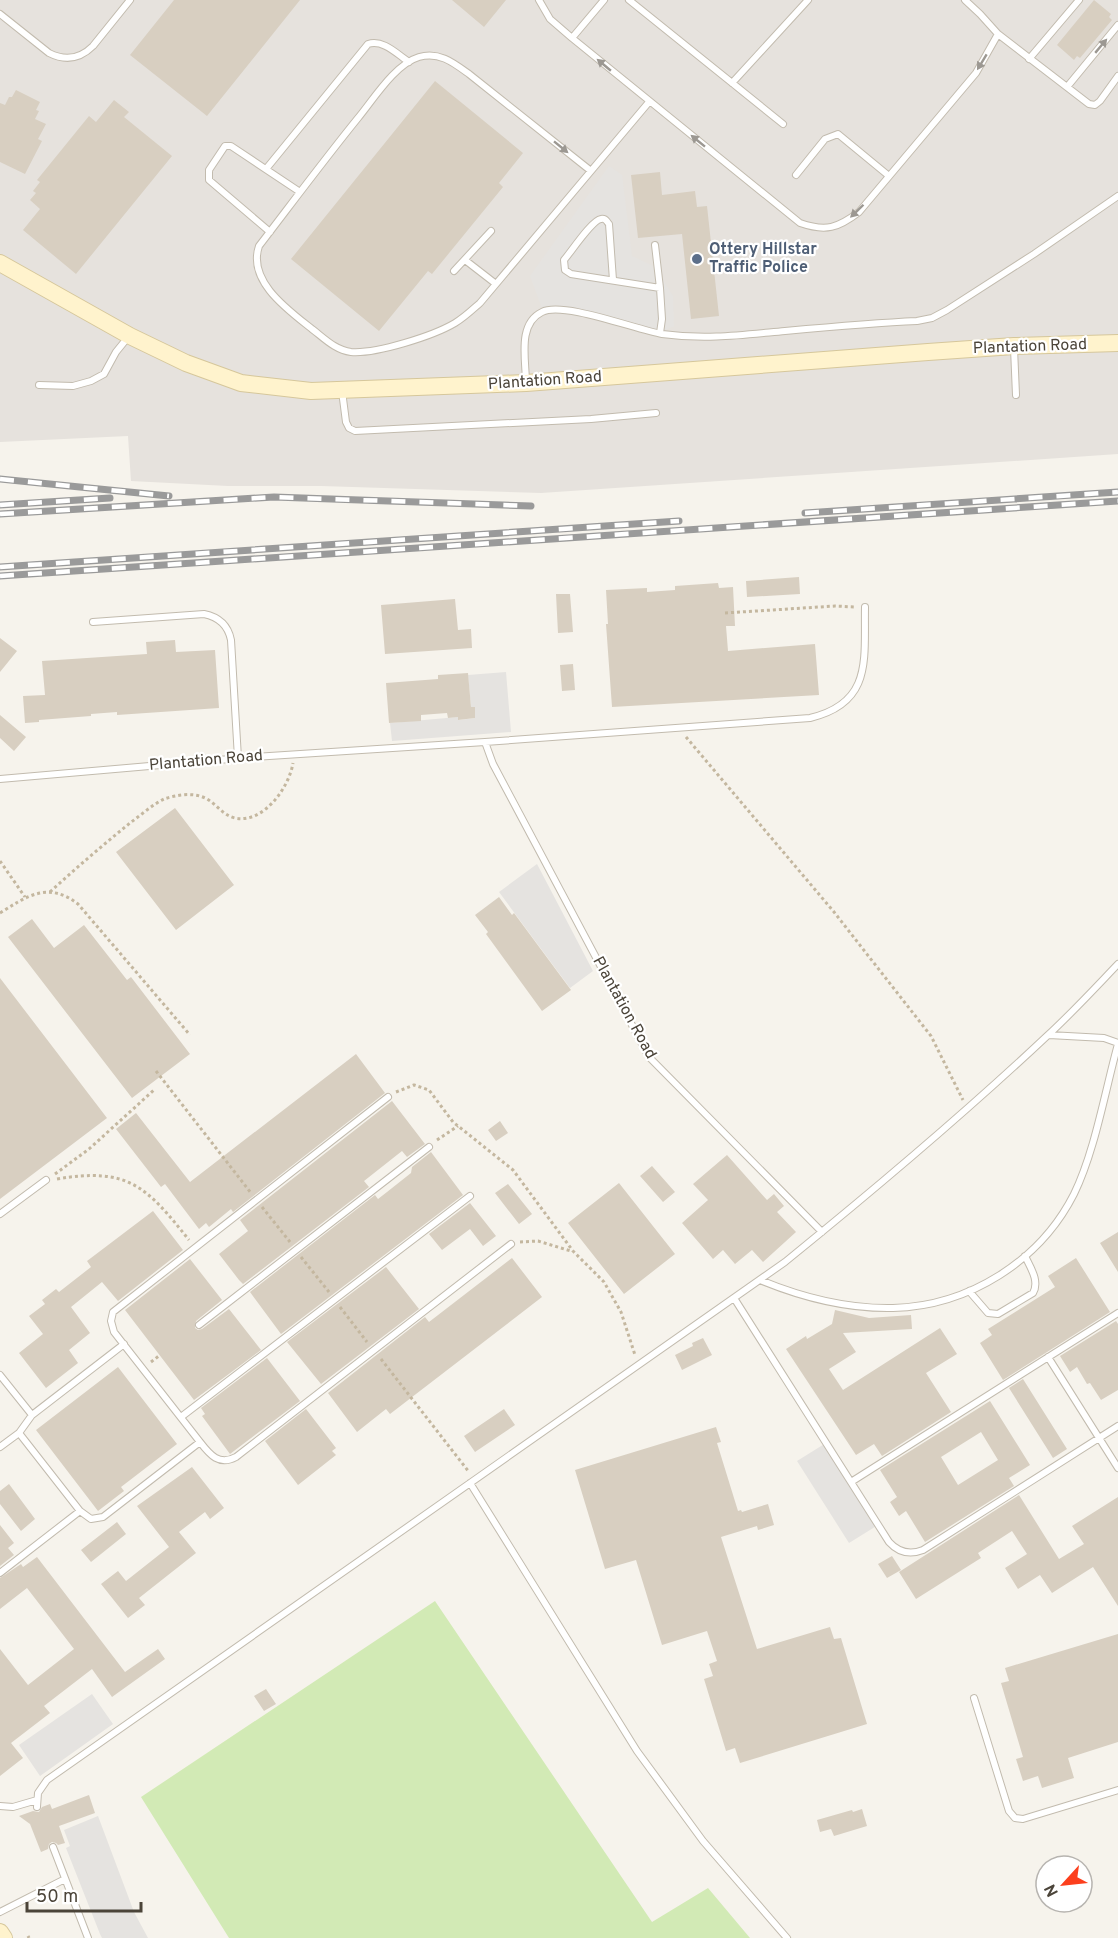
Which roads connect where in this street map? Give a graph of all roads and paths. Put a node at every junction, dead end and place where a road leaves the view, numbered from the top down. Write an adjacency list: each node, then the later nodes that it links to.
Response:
1 (130, 0): 8 (lane)
2 (539, 0): 11 (lane)
3 (604, 0): 11 (lane)
4 (629, 0): 15 (lane)
5 (808, 0): 15 (lane)
6 (965, 0): 10 (lane)
7 (1079, 0): 12 (lane)
8 (0, 14)
9 (1118, 25): 16 (lane, one-way to 9)
10 (998, 34): 12 (lane); 22 (lane, one-way to 22)
11 (572, 38): 17 (lane, one-way to 11)
12 (1029, 59): 16 (lane)
13 (409, 62): 19 (lane); 20 (lane, one-way to 20); 23 (lane)
14 (1118, 75): 16 (lane)
15 (732, 83): 18 (lane)
16 (1067, 87)
17 (649, 102): 20 (lane); 22 (lane, one-way to 17)
18 (783, 124)
19 (266, 169): 23 (lane); 26 (lane)
20 (591, 171): 32 (lane)
21 (796, 175): 22 (lane)
22 (889, 176)
23 (300, 192): 26 (lane)
24 (1118, 196): 34 (lane)
25 (491, 231): 28 (lane)
26 (270, 232): 32 (lane)
27 (655, 245): 33 (lane)
28 (465, 260): 30 (lane); 32 (lane)
29 (0, 263): 35 (street, Plantation Road)
30 (454, 271)
31 (613, 280): 31 (lane); 33 (lane)
32 (496, 284)
33 (660, 288): 34 (lane)
34 (660, 333): 38 (lane)
35 (130, 336): 39 (lane); 40 (street, Plantation Road)
36 (1118, 343): 37 (street, Plantation Road)
37 (1014, 346): 38 (street, Plantation Road); 41 (lane)
38 (526, 383): 40 (street, Plantation Road)
39 (39, 385)
40 (342, 390): 42 (lane)
41 (1016, 395)
42 (656, 413)
43 (865, 607): 44 (path); 46 (lane, Plantation Road)
44 (725, 613)
45 (93, 622): 49 (lane)
46 (678, 728): 47 (lane, Plantation Road); 62 (path)
47 (485, 742): 48 (lane, Plantation Road); 69 (lane, Plantation Road)
48 (295, 754): 49 (lane, Plantation Road); 52 (path)
49 (238, 758): 50 (lane, Plantation Road)
50 (0, 779)
51 (0, 861): 53 (path)
52 (50, 892): 53 (path); 56 (path)
53 (25, 897): 54 (path)
54 (0, 913)
55 (1118, 964): 57 (lane)
56 (190, 1035)
57 (1048, 1035): 58 (lane); 62 (lane)
58 (1118, 1043): 74 (lane)
59 (156, 1071): 67 (path)
60 (154, 1090): 65 (path)
61 (388, 1097): 63 (path); 67 (lane)
62 (966, 1111): 69 (lane)
63 (458, 1126): 64 (path); 73 (path)
64 (429, 1147): 72 (lane)
65 (46, 1180): 68 (lane); 71 (path)
66 (470, 1196): 78 (lane)
67 (256, 1199): 71 (lane); 72 (path)
68 (0, 1214)
69 (822, 1232): 75 (lane)
70 (511, 1244): 73 (path); 82 (lane)
71 (195, 1247): 81 (lane)
72 (296, 1250): 78 (path); 80 (lane)
73 (573, 1251): 84 (path)
74 (1025, 1256): 76 (lane); 76 (lane)
75 (760, 1280): 76 (lane); 77 (lane)
76 (969, 1291)
77 (734, 1298): 84 (lane); 95 (lane)
78 (334, 1300): 82 (path); 87 (lane)
79 (1118, 1313): 83 (lane)
80 (199, 1324)
81 (124, 1344): 86 (lane); 87 (lane)
82 (374, 1350): 91 (lane); 94 (path)
83 (1048, 1357): 90 (lane); 95 (lane)
84 (638, 1366): 94 (lane)
85 (0, 1375): 86 (lane)
86 (32, 1415): 89 (lane)
87 (181, 1418): 91 (lane)
88 (1118, 1426): 90 (lane)
89 (19, 1433): 92 (lane); 96 (lane)
90 (1099, 1438): 93 (lane); 95 (lane)
91 (200, 1442): 96 (lane)
92 (0, 1448)
93 (1118, 1468)
94 (473, 1482): 100 (lane); 107 (lane)
95 (851, 1482)
96 (80, 1511): 97 (lane)
97 (0, 1573)
98 (974, 1698): 99 (lane)
99 (1118, 1790)
100 (0, 1806)
101 (53, 1847): 102 (lane)
102 (65, 1879): 103 (lane); 106 (lane)
103 (0, 1912)
104 (0, 1932): 105 (street)
105 (4, 1938)
106 (88, 1938)
107 (787, 1938)

